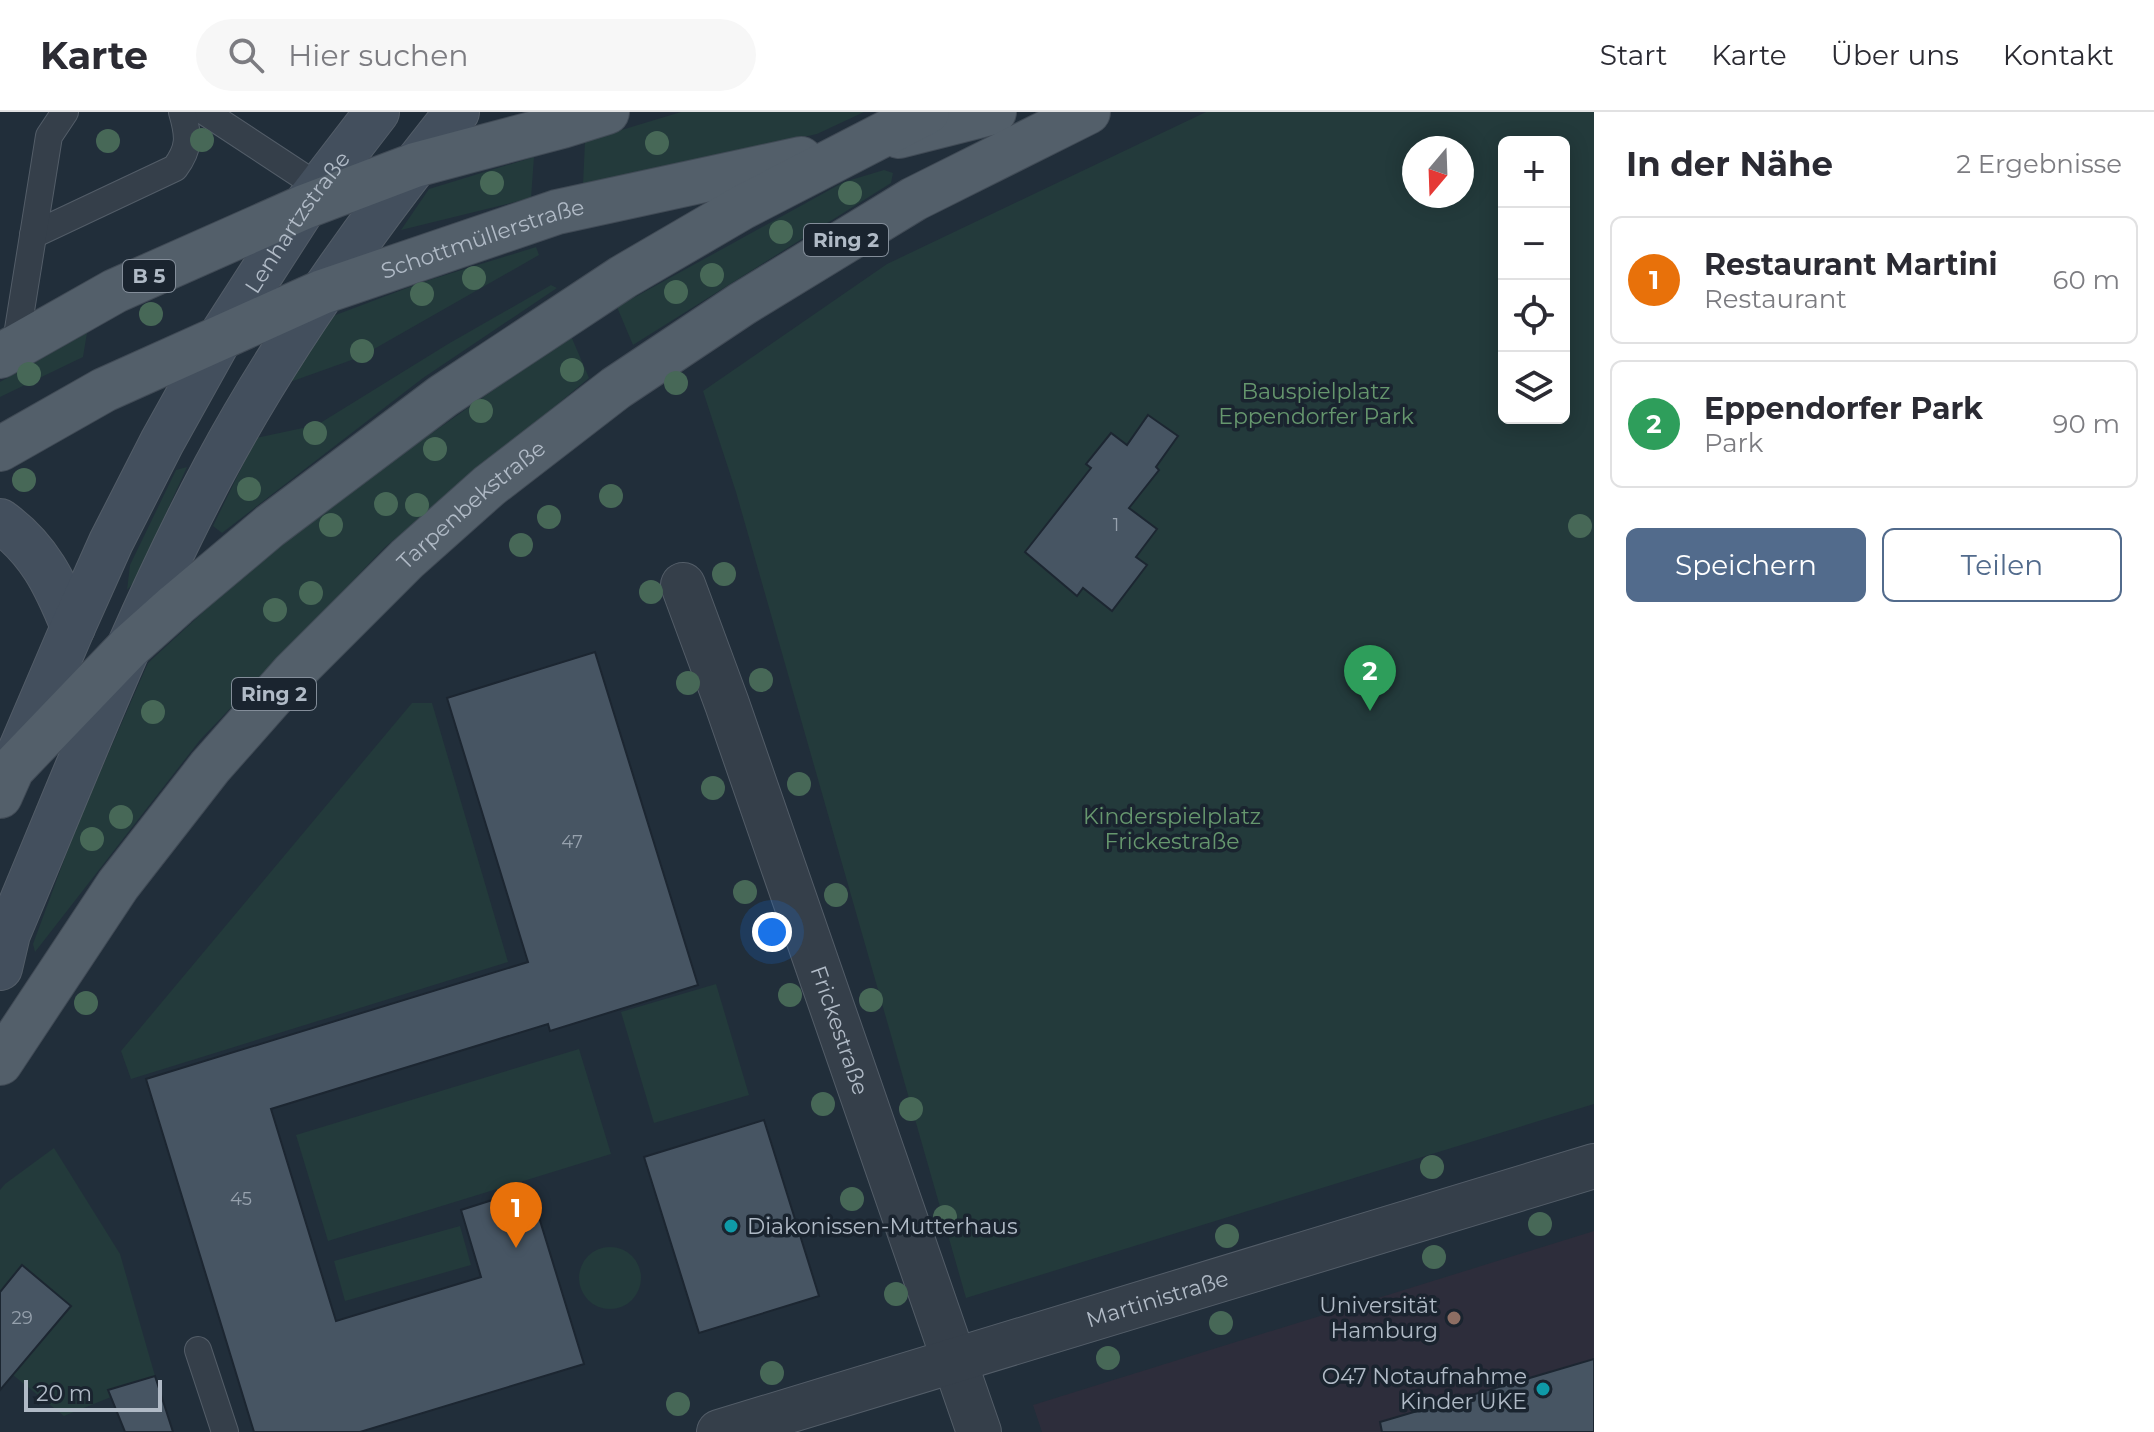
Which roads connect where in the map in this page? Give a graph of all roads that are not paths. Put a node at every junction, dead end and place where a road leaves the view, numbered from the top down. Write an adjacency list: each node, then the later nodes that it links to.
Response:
1 (65, 112): 13 (lane)
2 (182, 112): 13 (lane)
3 (205, 112): 12 (lane)
4 (377, 112): 12 (main road, Lenhartzstraße)
5 (457, 112): 11 (main road)
6 (607, 112): 11 (main road, B 5)
7 (927, 112): 10 (main road)
8 (994, 112): 10 (main road, Schottmüllerstraße)
9 (1088, 112): 24 (main road, Tarpenbekstraße / Ring 2)
10 (857, 147): 14 (main road, Schottmüllerstraße); 21 (main road)
11 (415, 165): 12 (main road, B 5); 14 (main road)
12 (312, 197): 15 (main road, Lenhartzstraße); 16 (main road, B 5)
13 (33, 235): 16 (lane)
14 (322, 292): 15 (main road, Schottmüllerstraße); 21 (main road)
15 (221, 336): 17 (main road, Schottmüllerstraße); 20 (main road)
16 (7, 352)
17 (0, 449)
18 (0, 521): 20 (main road)
19 (683, 585): 27 (street, Frickestraße)
20 (73, 627): 22 (main road)
21 (129, 647): 22 (main road); 23 (main road)
22 (6, 783)
23 (0, 968)
24 (0, 1063)
25 (1594, 1166): 27 (street, Martinistraße)
26 (198, 1350): 28 (lane)
27 (954, 1361): 29 (street, Martinistraße); 30 (street, Frickestraße)
28 (225, 1432)
29 (719, 1432)
30 (979, 1432)

